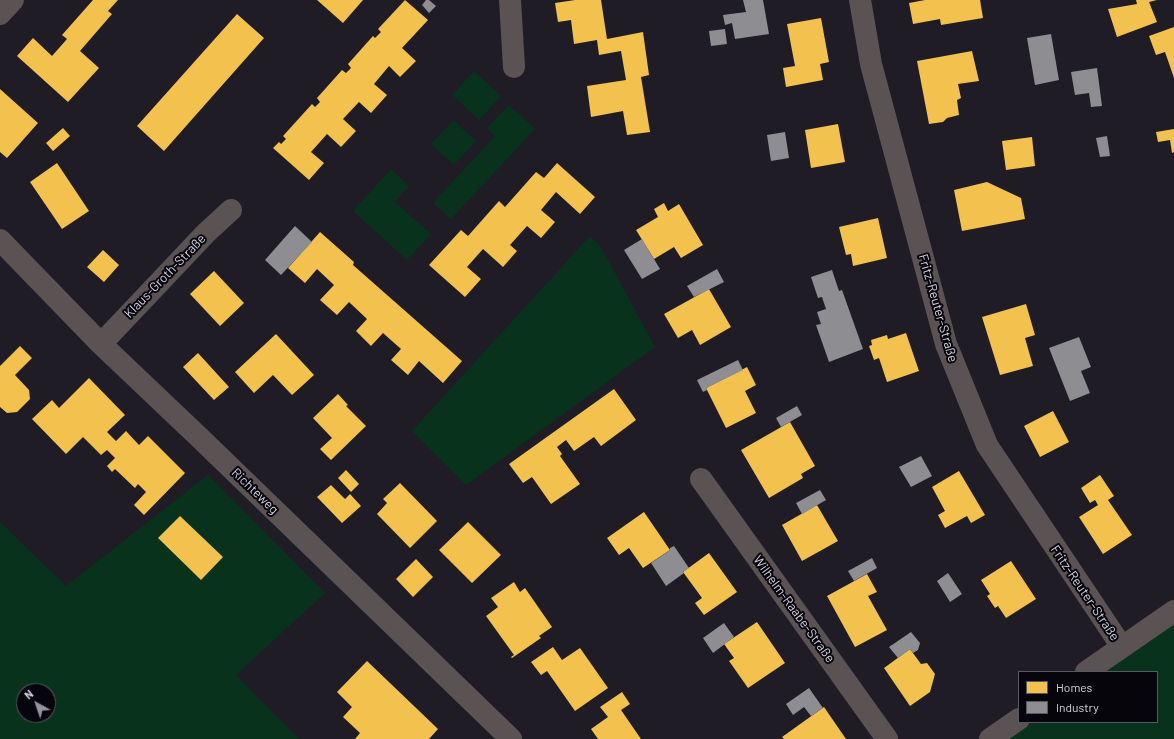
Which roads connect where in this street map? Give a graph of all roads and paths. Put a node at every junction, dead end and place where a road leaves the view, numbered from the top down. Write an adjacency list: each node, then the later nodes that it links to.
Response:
1 (13, 0): 4 (street)
2 (510, 0): 5 (street)
3 (860, 0): 11 (street, Fritz-Reuter-Straße)
4 (0, 14)
5 (514, 67)
6 (231, 210): 8 (street, Klaus-Groth-Straße)
7 (0, 240): 8 (street, Richteweg)
8 (101, 344): 14 (street, Richteweg)
9 (701, 479): 15 (street, Wilhelm-Raabe-Straße)
10 (1174, 611): 11 (street)
11 (1122, 647): 12 (street)
12 (1087, 671)
13 (1018, 720): 16 (street)
14 (511, 739)
15 (887, 739)
16 (990, 739)

